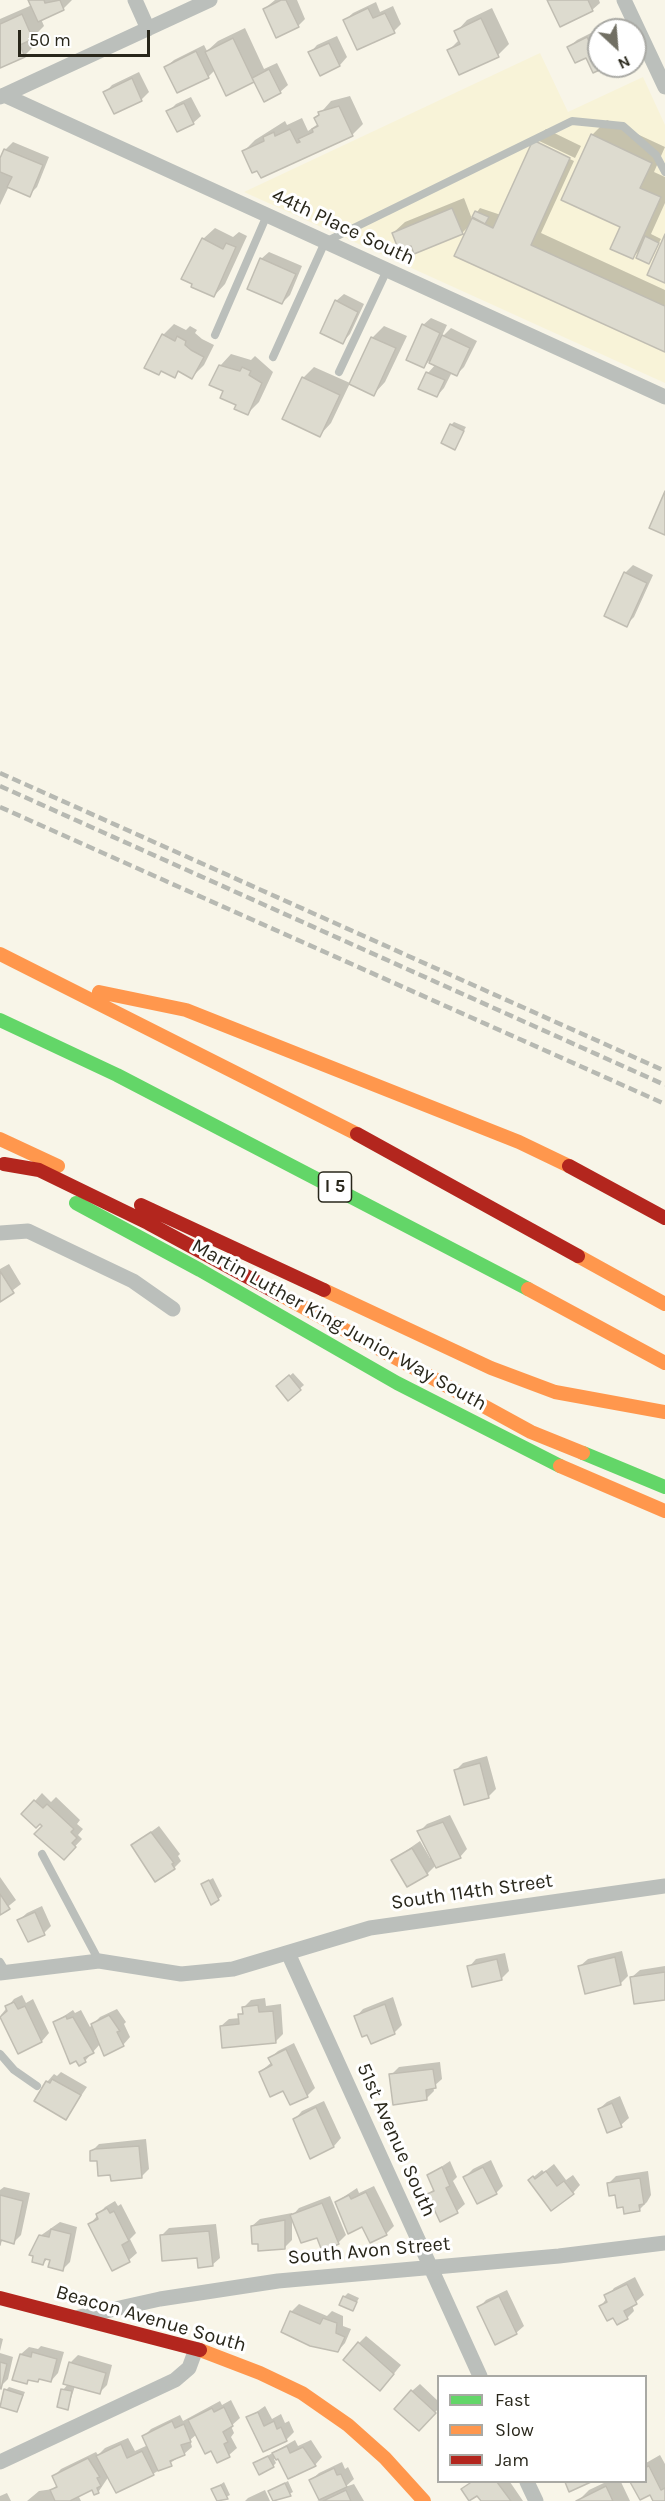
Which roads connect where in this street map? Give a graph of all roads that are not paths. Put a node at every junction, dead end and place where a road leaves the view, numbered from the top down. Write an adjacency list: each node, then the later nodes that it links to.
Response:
1 (135, 0): 4 (street)
2 (210, 0): 4 (street)
3 (628, 1): 5 (street)
4 (148, 29): 6 (street)
5 (665, 87)
6 (2, 96): 8 (street, 44th Place South)
7 (665, 172): 9 (lane)
8 (267, 215): 9 (street, 44th Place South); 11 (lane)
9 (325, 242): 10 (street, 44th Place South); 12 (lane)
10 (387, 270): 13 (lane); 14 (street, 44th Place South)
11 (216, 335)
12 (273, 357)
13 (339, 372)
14 (665, 397)
15 (0, 954): 16 (main road)
16 (62, 984): 20 (main road); 22 (main road)
17 (0, 1020): 24 (main road, I 5)
18 (0, 1139): 25 (main road, Martin Luther King Junior Way South)
19 (2, 1163): 26 (main road); 27 (main road, Martin Luther King Junior Way South)
20 (665, 1218)
21 (0, 1233): 23 (street)
22 (665, 1304)
23 (173, 1309)
24 (665, 1364)
25 (665, 1412)
26 (665, 1487)
27 (665, 1511)
28 (42, 1854): 31 (lane)
29 (665, 1886): 30 (street, South 114th Street)
30 (288, 1953): 31 (street, South 114th Street); 36 (street, 51st Avenue South)
31 (99, 1961): 32 (street, South 114th Street)
32 (2, 1969)
33 (0, 2054): 34 (lane)
34 (37, 2086)
35 (665, 2243): 36 (street, South Avon Street)
36 (431, 2266): 38 (street, South Avon Street); 40 (street, 51st Avenue South)
37 (0, 2298): 38 (main road, Beacon Avenue South)
38 (79, 2317): 39 (main road, Beacon Avenue South)
39 (196, 2349): 41 (street); 43 (main road, Beacon Avenue South)
40 (480, 2375)
41 (0, 2462)
42 (528, 2483): 44 (street)
43 (424, 2501)
44 (536, 2501)

